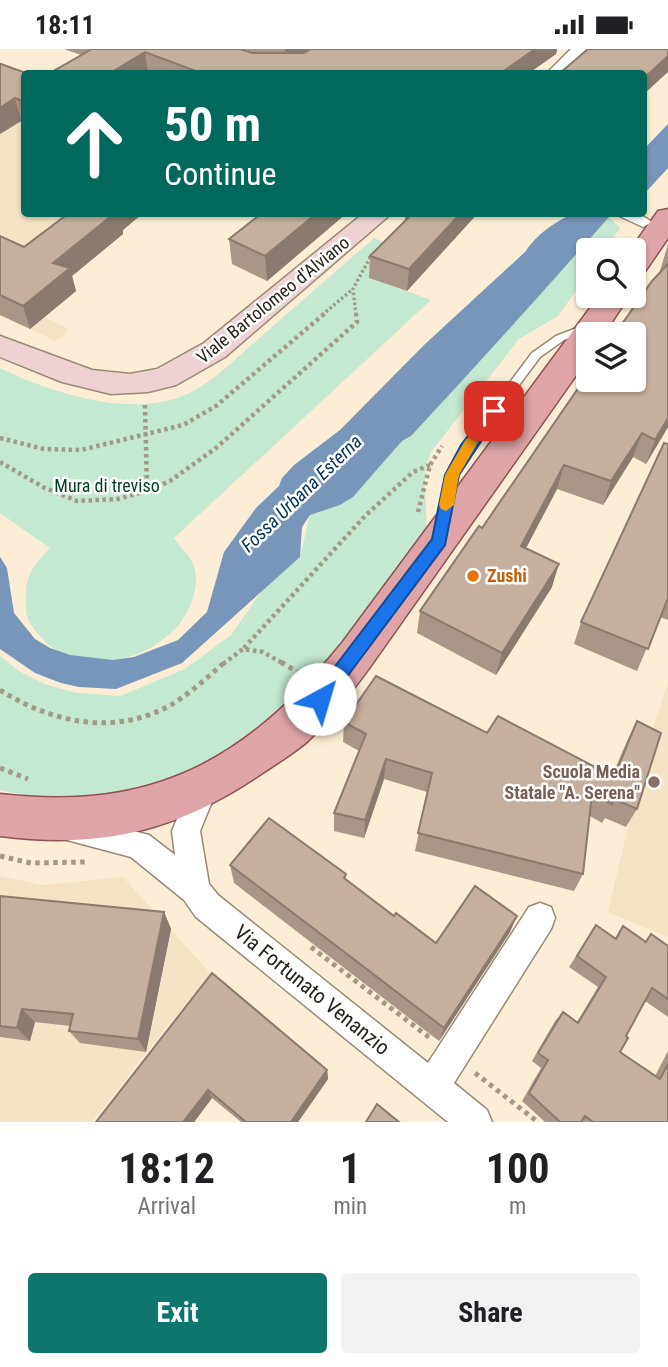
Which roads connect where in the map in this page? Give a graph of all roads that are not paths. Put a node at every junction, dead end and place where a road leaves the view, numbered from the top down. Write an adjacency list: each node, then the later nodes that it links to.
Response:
1 (580, 49): 2 (street)
2 (557, 70)
3 (375, 217): 10 (street, Viale Bartolomeo d'Alviano)
4 (638, 217): 5 (street)
5 (657, 222): 6 (main road)
6 (646, 244)
7 (668, 258): 8 (main road)
8 (646, 275)
9 (607, 308): 11 (main road)
10 (0, 346)
11 (204, 787): 12 (main road); 13 (street)
12 (22, 805): 13 (street, Via Fortunato Venanzio)
13 (195, 890): 15 (street, Via Fortunato Venanzio)
14 (540, 918): 15 (street)
15 (432, 1087): 16 (street, Via Fortunato Venanzio)
16 (475, 1122)

